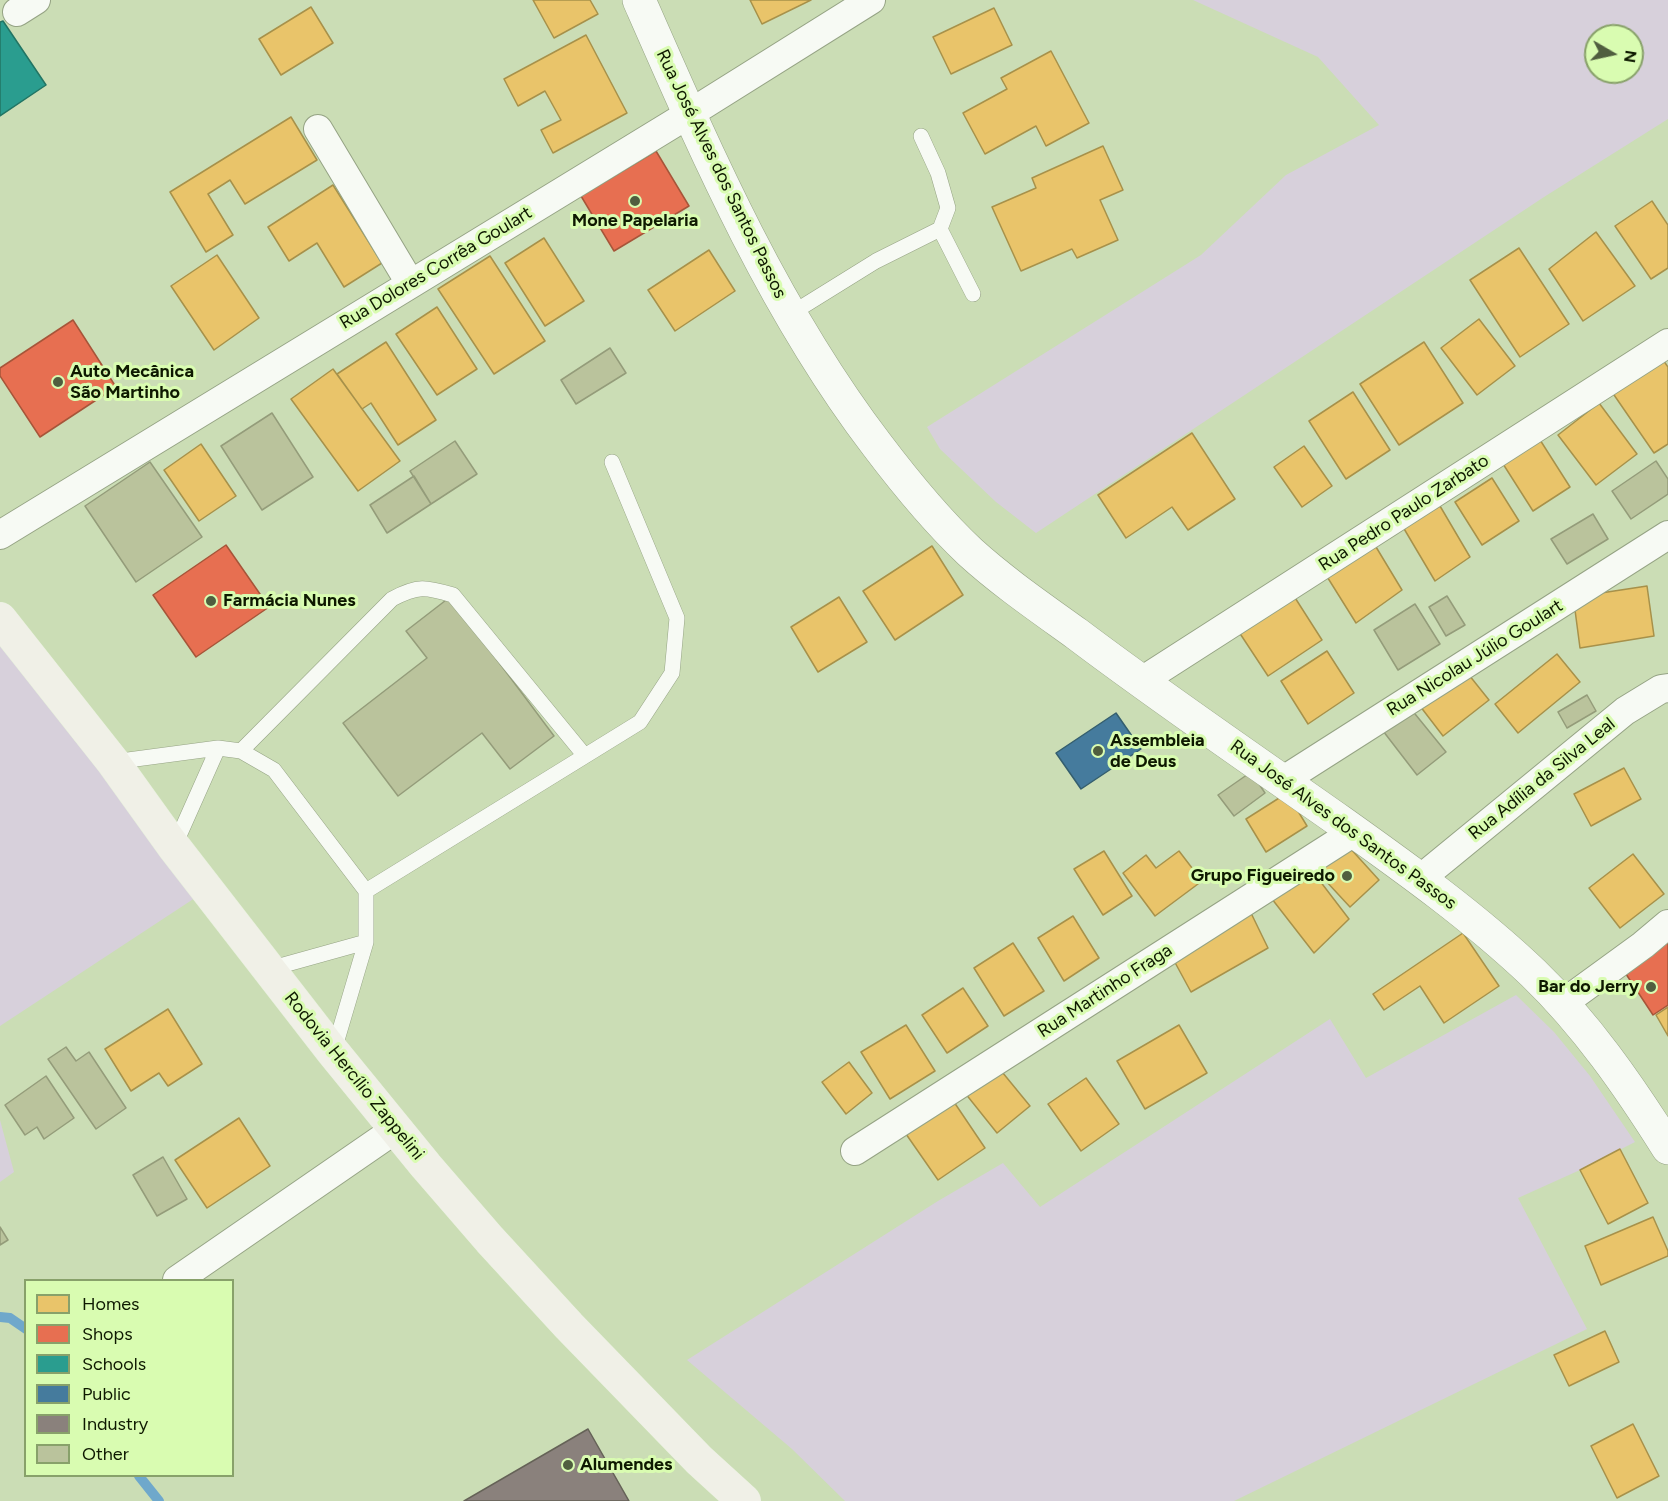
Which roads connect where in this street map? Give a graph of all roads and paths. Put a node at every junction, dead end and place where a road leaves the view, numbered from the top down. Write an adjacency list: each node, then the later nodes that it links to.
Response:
1 (639, 0): 3 (street, Rua José Alves dos Santos Passos)
2 (871, 0): 3 (street, Rua Dolores Corrêa Goulart)
3 (689, 114): 7 (street, Rua Dolores Corrêa Goulart); 9 (street, Rua José Alves dos Santos Passos)
4 (318, 129): 7 (street)
5 (921, 136): 6 (lane)
6 (940, 229): 8 (lane); 9 (lane)
7 (410, 283): 12 (street, Rua Dolores Corrêa Goulart)
8 (973, 294)
9 (789, 315): 15 (street, Rua José Alves dos Santos Passos)
10 (1668, 344): 15 (street, Rua Pedro Paulo Zarbato)
11 (612, 462): 19 (lane)
12 (0, 535)
13 (1668, 535): 21 (street, Rua Nicolau Júlio Goulart)
14 (0, 619): 20 (main road, Rodovia Hercílio Zappelini)
15 (1140, 682): 21 (street, Rua José Alves dos Santos Passos)
16 (1668, 688): 24 (street, Rua Adília da Silva Leal)
17 (218, 748): 18 (lane); 20 (lane); 23 (lane)
18 (241, 751): 19 (lane); 25 (lane)
19 (585, 756): 25 (lane)
20 (113, 762): 23 (main road, Rodovia Hercílio Zappelini)
21 (1282, 781): 22 (street, Rua José Alves dos Santos Passos)
22 (1354, 832): 24 (street, Rua José Alves dos Santos Passos); 33 (street, Rua Martinho Fraga)
23 (174, 848): 28 (main road, Rodovia Hercílio Zappelini)
24 (1420, 879): 29 (street, Rua José Alves dos Santos Passos)
25 (366, 891): 27 (lane)
26 (1668, 924): 29 (street)
27 (366, 942): 28 (lane); 30 (lane)
28 (268, 969): 30 (main road, Rodovia Hercílio Zappelini)
29 (1562, 1004): 32 (street, Rua José Alves dos Santos Passos)
30 (333, 1052): 31 (main road, Rodovia Hercílio Zappelini)
31 (396, 1129): 34 (street); 35 (main road, Rodovia Hercílio Zappelini)
32 (1668, 1148)
33 (855, 1151)
34 (180, 1279)
35 (744, 1501)

